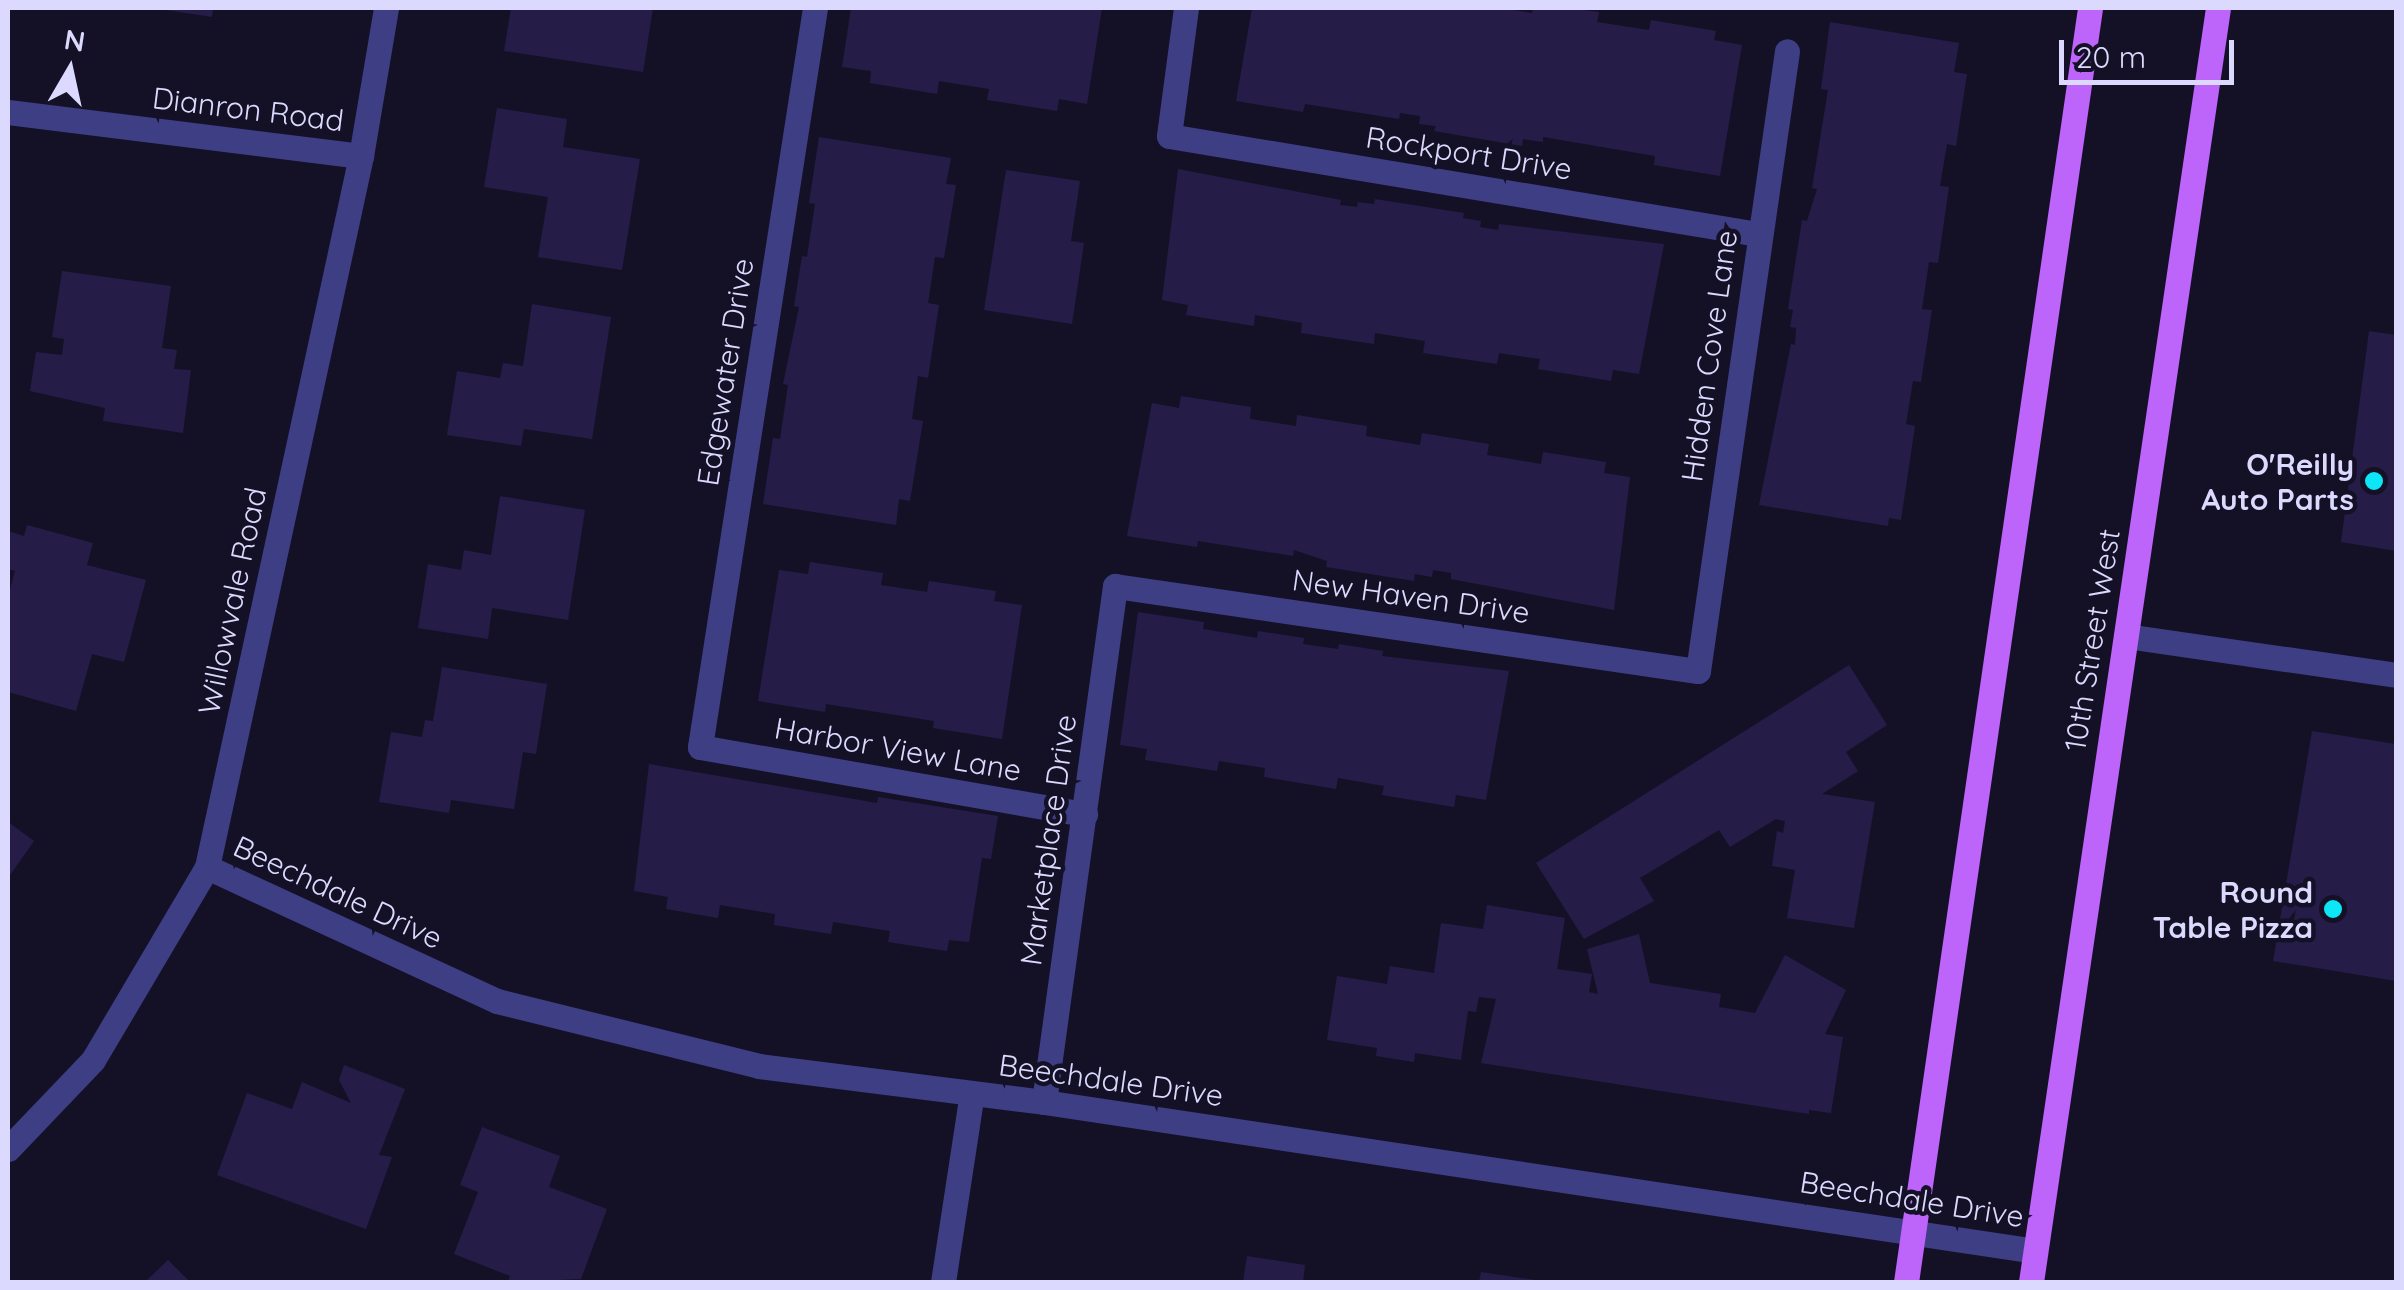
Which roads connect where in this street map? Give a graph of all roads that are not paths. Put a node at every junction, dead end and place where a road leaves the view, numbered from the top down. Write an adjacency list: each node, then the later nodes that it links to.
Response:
1 (386, 8): 8 (street, Willowvale Road)
2 (815, 8): 14 (street, Edgewater Drive)
3 (1186, 8): 9 (street, Rockport Drive)
4 (2090, 8): 20 (main road)
5 (2218, 8): 11 (main road, 10th Street West)
6 (1788, 51): 9 (street, Hidden Cove Lane)
7 (8, 112): 8 (street, Dianron Road)
8 (361, 156): 16 (street, Willowvale Road)
9 (1758, 234): 12 (street, Hidden Cove Lane)
10 (1115, 586): 12 (street, New Haven Drive); 15 (street, Marketplace Drive)
11 (2126, 636): 13 (street); 21 (main road, 10th Street West)
12 (1698, 671)
13 (2396, 675)
14 (700, 747): 15 (street, Harbor View Lane)
15 (1085, 814): 18 (street, Marketplace Drive)
16 (207, 867): 17 (street, Beechdale Drive); 19 (street, Willowvale Road)
17 (972, 1093): 18 (street, Beechdale Drive); 22 (street)
18 (1044, 1102): 20 (street, Beechdale Drive)
19 (8, 1149)
20 (1914, 1232): 21 (street, Beechdale Drive); 23 (main road)
21 (2036, 1251): 24 (main road, 10th Street West)
22 (943, 1282)
23 (1906, 1282)
24 (2031, 1282)

